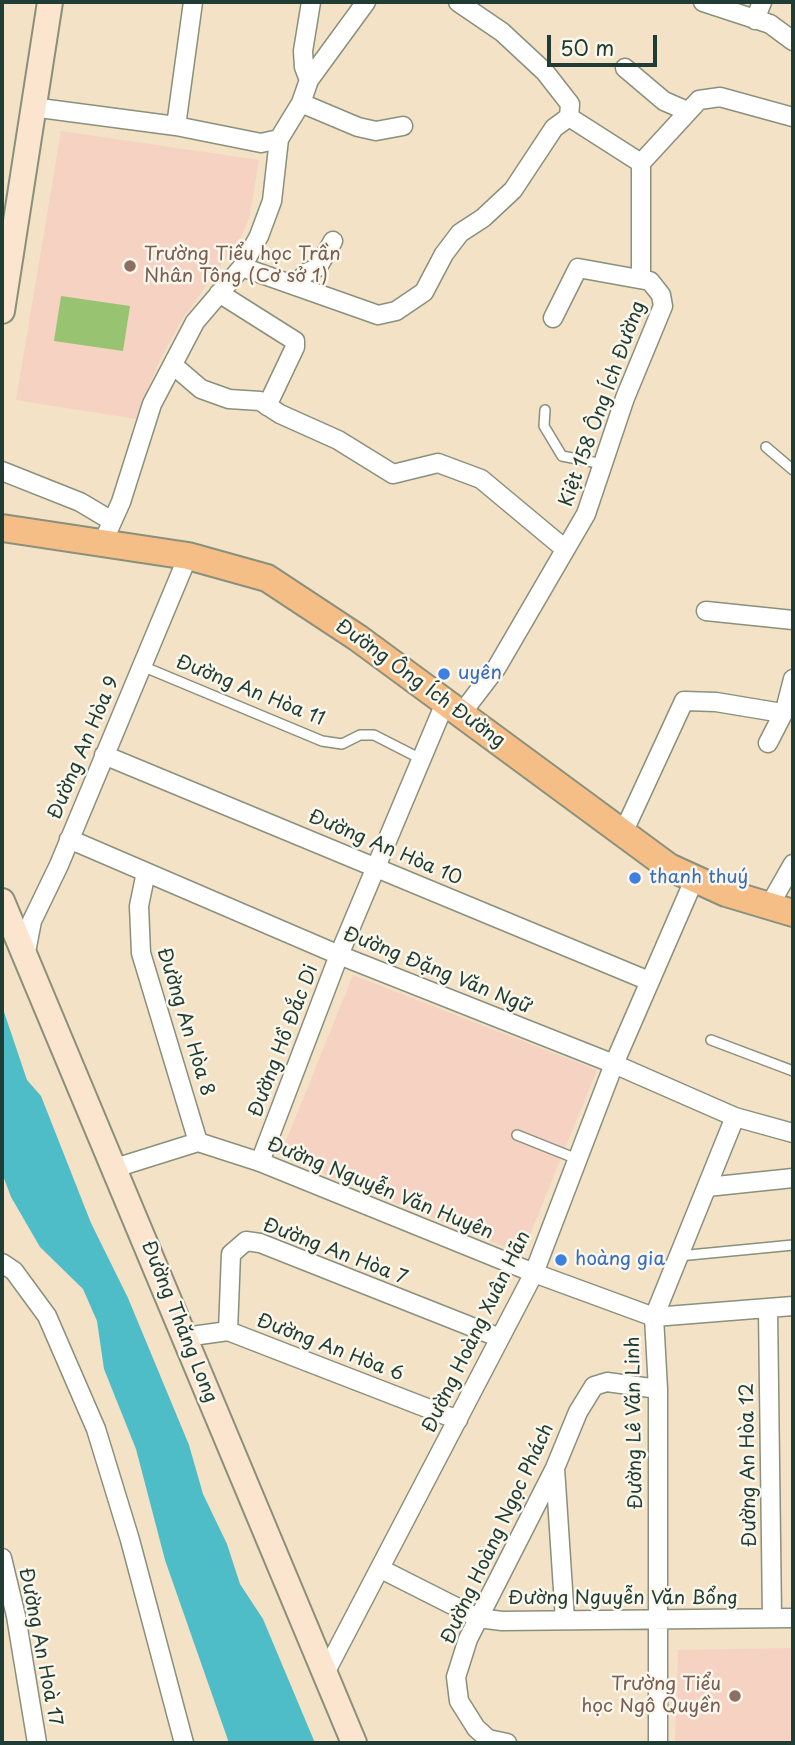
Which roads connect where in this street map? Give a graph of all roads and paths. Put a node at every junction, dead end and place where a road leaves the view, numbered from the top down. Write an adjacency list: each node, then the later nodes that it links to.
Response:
1 (50, 2): 13 (street)
2 (193, 2): 17 (street)
3 (311, 2): 11 (street)
4 (366, 2): 11 (street)
5 (458, 2): 15 (street)
6 (704, 2): 8 (street)
7 (762, 2): 8 (street)
8 (755, 20): 9 (street)
9 (793, 41)
10 (625, 68): 14 (street)
11 (309, 80): 12 (street)
12 (301, 103): 18 (street); 19 (street)
13 (32, 107): 17 (street); 26 (street)
14 (687, 111): 16 (street); 20 (street)
15 (569, 117): 20 (street); 24 (street)
16 (793, 117)
17 (176, 125): 19 (street)
18 (403, 126)
19 (279, 139): 22 (street)
20 (640, 163): 23 (street, Kiệt 158 Ông Ích Đường)
21 (333, 241): 24 (street)
22 (242, 267): 24 (street); 25 (street)
23 (641, 278): 27 (street, Kiệt 158 Ông Ích Đường); 32 (street, Kiệt 158 Ông Ích Đường)
24 (295, 286)
25 (219, 293): 28 (street); 29 (street)
26 (2, 312)
27 (553, 318)
28 (173, 365): 29 (street, Kiệt 158 Ông Ích Đường); 36 (street)
29 (267, 406): 37 (street, Kiệt 158 Ông Ích Đường)
30 (545, 410): 32 (lane)
31 (766, 447): 33 (lane)
32 (603, 464): 37 (street, Kiệt 158 Ông Ích Đường)
33 (793, 470)
34 (2, 471): 36 (street)
35 (9, 529): 36 (main road, Đường Ông Ích Đường)
36 (108, 532): 38 (main road, Đường Ông Ích Đường)
37 (565, 549): 43 (street, Kiệt 158 Ông Ích Đường)
38 (188, 556): 41 (street, Đường An Hòa 9); 43 (main road, Đường Ông Ích Đường)
39 (706, 611): 40 (street)
40 (793, 620)
41 (142, 666): 46 (street, Đường An Hòa 9); 47 (lane, Đường An Hòa 11)
42 (793, 679): 44 (street)
43 (453, 708): 47 (street, Đường Hồ Đắc Di); 48 (main road, Đường Ông Ích Đường)
44 (782, 713): 45 (street); 48 (street)
45 (768, 743)
46 (104, 755): 49 (street, Đường An Hòa 9); 51 (street, Đường An Hòa 10)
47 (421, 759): 51 (street, Đường Hồ Đắc Di)
48 (623, 833): 53 (main road, Đường Ông Ích Đường)
49 (69, 839): 52 (street, Đường Đặng Văn Ngữ); 57 (street, Đường An Hòa 9)
50 (793, 864): 55 (street)
51 (376, 866): 56 (street, Đường Hồ Đắc Di); 58 (street, Đường An Hòa 10)
52 (146, 872): 56 (street, Đường Đặng Văn Ngữ); 65 (street, Đường An Hòa 8)
53 (694, 880): 55 (main road, Đường Ông Ích Đường); 58 (street, Đường Hoàng Xuân Hãn)
54 (2, 901): 57 (street, Đường Thăng Long)
55 (781, 910)
56 (340, 955): 60 (street, Đường Đặng Văn Ngữ); 67 (street, Đường Hồ Đắc Di)
57 (25, 957): 68 (street, Đường Thăng Long)
58 (649, 981): 60 (street, Đường Hoàng Xuân Hãn)
59 (710, 1040): 61 (lane)
60 (614, 1064): 62 (street, Đường Đặng Văn Ngữ); 66 (street, Đường Hoàng Xuân Hãn)
61 (793, 1071)
62 (735, 1117): 63 (street, Đường Đặng Văn Ngữ); 70 (street, Đường Lê Văn Linh)
63 (793, 1133)
64 (517, 1135): 66 (lane)
65 (198, 1142): 67 (street, Đường Nguyễn Văn Huyên); 68 (street)
66 (577, 1159): 74 (street, Đường Hoàng Xuân Hãn)
67 (260, 1162): 74 (street, Đường Nguyễn Văn Huyên)
68 (115, 1168): 79 (street, Đường Thăng Long)
69 (793, 1178): 70 (street)
70 (707, 1187): 72 (street, Đường Lê Văn Linh)
71 (793, 1245): 72 (lane)
72 (679, 1256): 77 (street, Đường Lê Văn Linh)
73 (2, 1263): 93 (street)
74 (534, 1273): 77 (street, Đường Nguyễn Văn Huyên); 80 (street, Đường Hoàng Xuân Hãn)
75 (793, 1306): 76 (street, Đường Nguyễn Văn Huyên)
76 (768, 1310): 77 (street, Đường Nguyễn Văn Huyên); 87 (street, Đường An Hòa 12)
77 (654, 1317): 81 (street, Đường Lê Văn Linh)
78 (228, 1331): 79 (street, Đường An Hòa 6); 80 (street, Đường An Hòa 7); 82 (street, Đường An Hòa 6)
79 (185, 1337): 91 (street, Đường Thăng Long)
80 (500, 1338): 82 (street, Đường Hoàng Xuân Hãn)
81 (658, 1389): 83 (street, Đường Hoàng Ngọc Phách); 90 (street, Đường Lê Văn Linh)
82 (458, 1420): 85 (street, Đường Hoàng Xuân Hãn)
83 (555, 1468): 86 (street, Đường Hoàng Ngọc Phách); 89 (street)
84 (2, 1558): 92 (street, Đường An Hoà 17)
85 (381, 1569): 86 (street, Đường Nguyễn Văn Bổng); 91 (street, Đường Hoàng Xuân Hãn)
86 (478, 1618): 89 (street, Đường Nguyễn Văn Bổng); 95 (street, Đường Hoàng Ngọc Phách)
87 (772, 1618): 88 (street, Đường Nguyễn Văn Bổng); 90 (street, Đường Nguyễn Văn Bổng)
88 (793, 1618)
89 (565, 1620): 90 (street, Đường Nguyễn Văn Bổng)
90 (659, 1622): 96 (street, Đường Lê Văn Linh)
91 (324, 1675): 94 (street, Đường Thăng Long)
92 (37, 1743)
93 (184, 1743)
94 (354, 1743)
95 (507, 1743)
96 (658, 1743)

